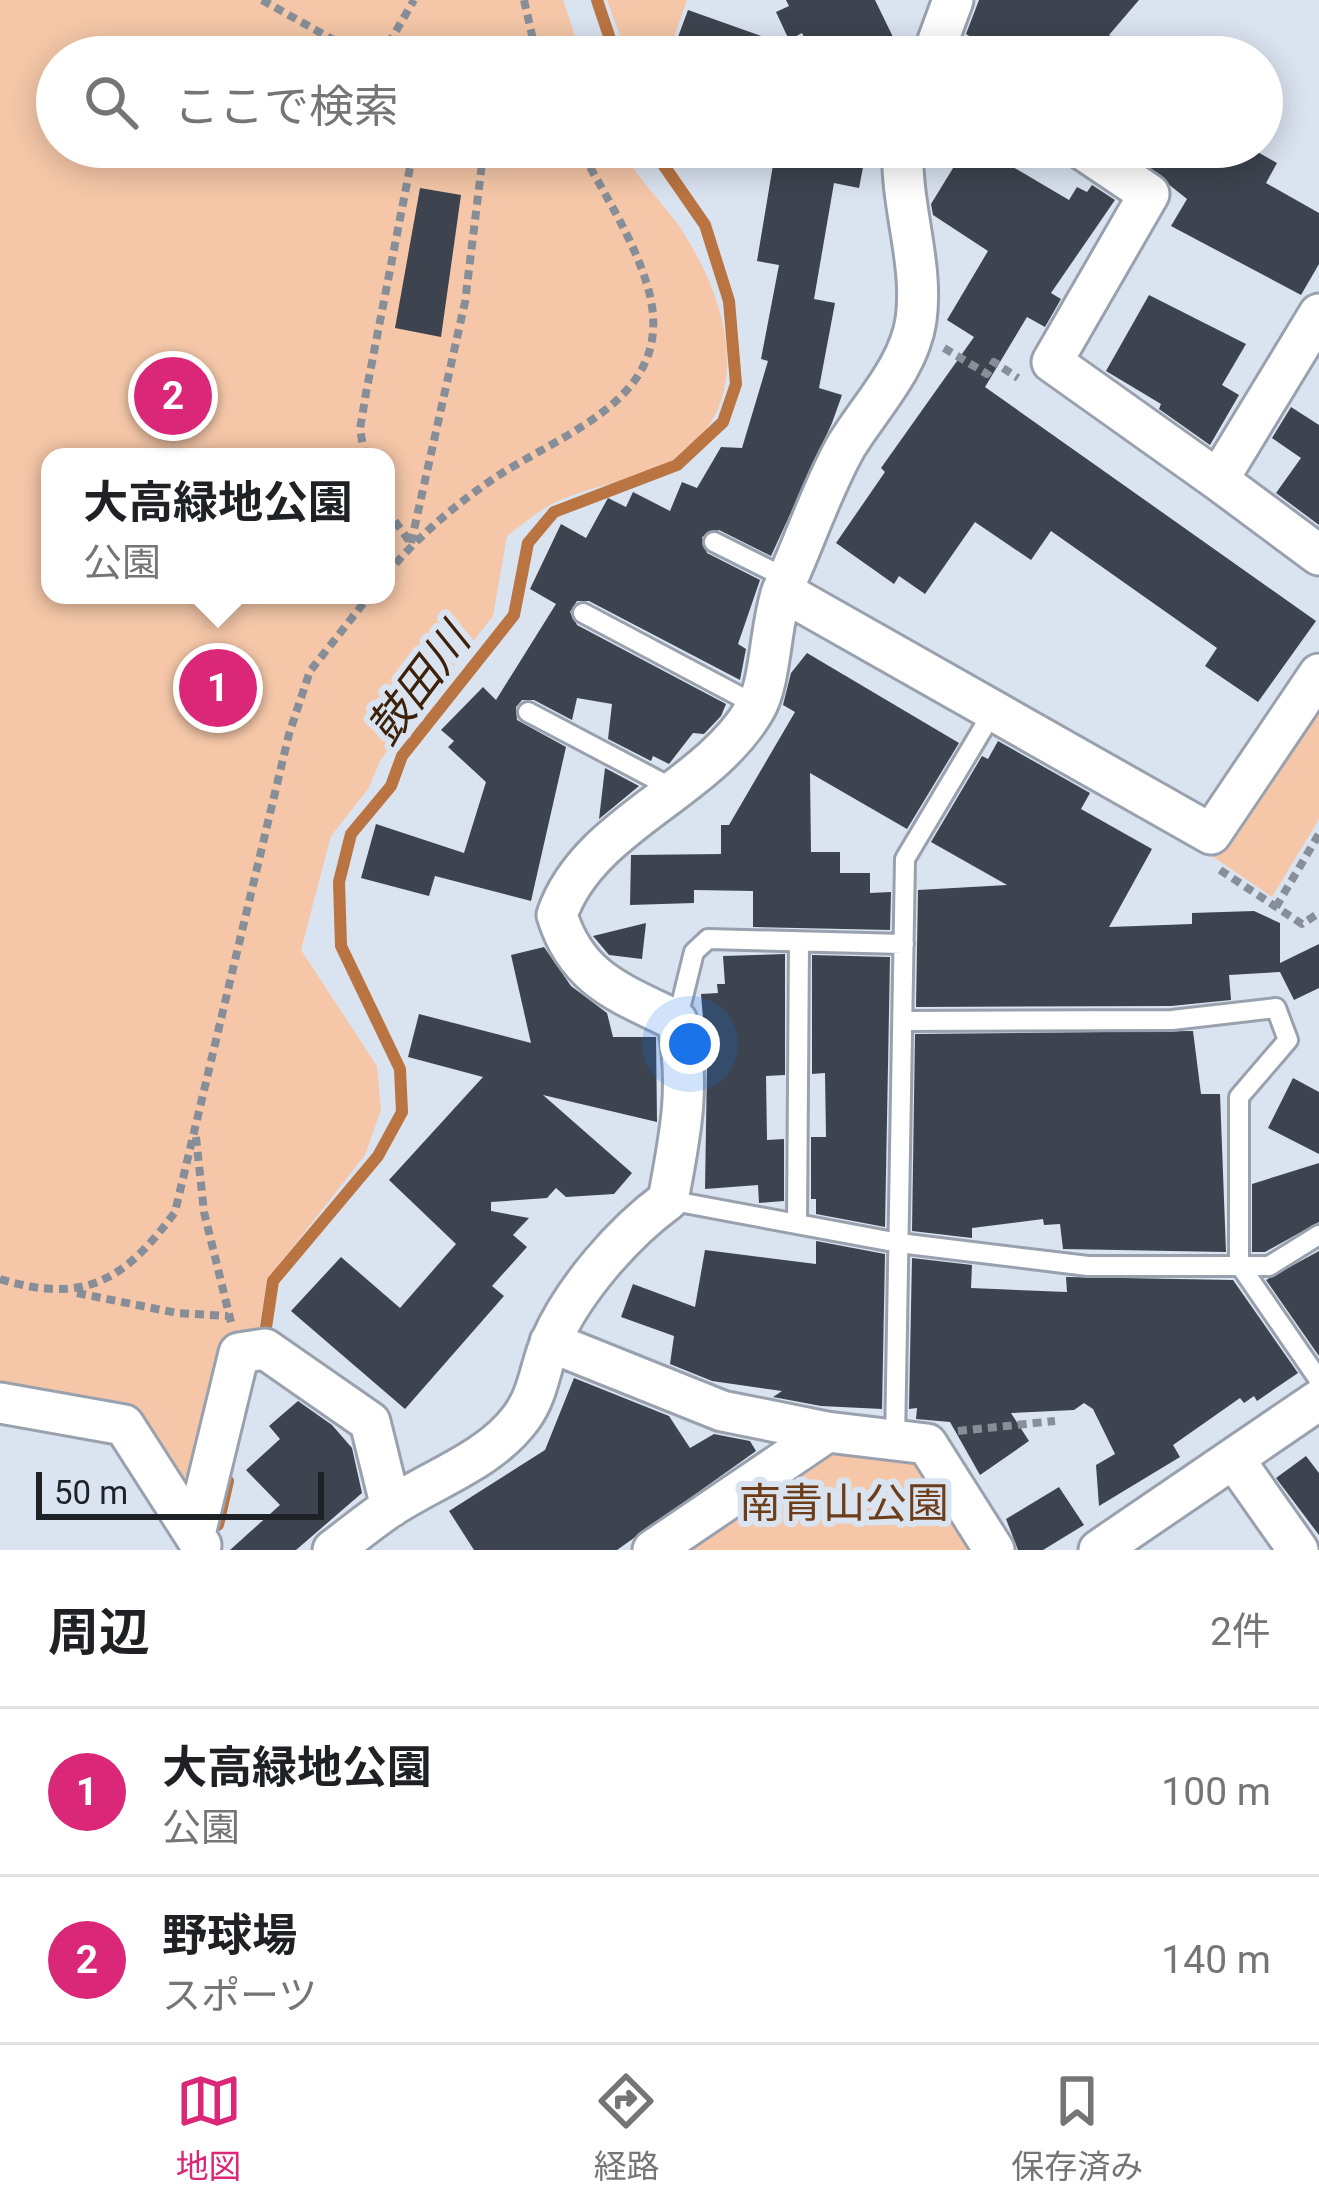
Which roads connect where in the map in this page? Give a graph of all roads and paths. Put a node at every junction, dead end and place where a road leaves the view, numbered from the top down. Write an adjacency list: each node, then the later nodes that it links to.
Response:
1 (262, 0): 5 (path)
2 (414, 0): 6 (path)
3 (524, 0): 7 (path)
4 (953, 0): 8 (street)
5 (326, 36)
6 (393, 36)
7 (532, 36)
8 (943, 36)
9 (410, 168): 17 (path)
10 (481, 168): 21 (path)
11 (590, 168): 21 (path)
12 (902, 168): 24 (street)
13 (1110, 168): 18 (street)
14 (1319, 314): 18 (street)
15 (938, 344): 16 (path)
16 (1030, 386)
17 (365, 448)
18 (1218, 480): 22 (street)
19 (395, 522): 21 (path)
20 (714, 542): 24 (lane)
21 (411, 544): 23 (path)
22 (1319, 555)
23 (395, 564)
24 (785, 585): 28 (street); 29 (street)
25 (363, 604): 40 (path)
26 (583, 613): 28 (lane)
27 (1319, 674): 29 (street)
28 (758, 706): 31 (street)
29 (994, 710): 37 (lane)
30 (527, 712): 31 (lane)
31 (676, 790): 38 (street)
32 (1319, 834): 34 (path)
33 (1209, 863): 34 (path)
34 (1276, 907): 35 (path)
35 (1319, 913)
36 (799, 943): 37 (lane); 38 (lane); 42 (lane)
37 (904, 944): 39 (lane)
38 (677, 1021): 41 (street)
39 (903, 1021): 44 (lane); 45 (lane)
40 (195, 1126): 47 (path); 48 (path)
41 (668, 1199): 42 (lane); 49 (street)
42 (797, 1223): 44 (lane)
43 (1319, 1235): 45 (lane)
44 (899, 1243): 45 (lane); 55 (lane)
45 (1239, 1264): 50 (lane)
46 (0, 1280): 47 (path)
47 (73, 1292): 48 (path)
48 (234, 1334): 57 (street); 58 (street)
49 (550, 1342): 54 (street); 57 (street)
50 (1319, 1380)
51 (1319, 1400): 56 (street)
52 (0, 1403): 58 (street)
53 (1055, 1420): 55 (path)
54 (827, 1432): 55 (street); 60 (street)
55 (911, 1443): 61 (street)
56 (1236, 1462): 62 (street); 63 (street)
57 (392, 1507): 59 (street)
58 (199, 1542)
59 (333, 1550)
60 (653, 1550)
61 (994, 1550)
62 (1099, 1550)
63 (1298, 1550)

